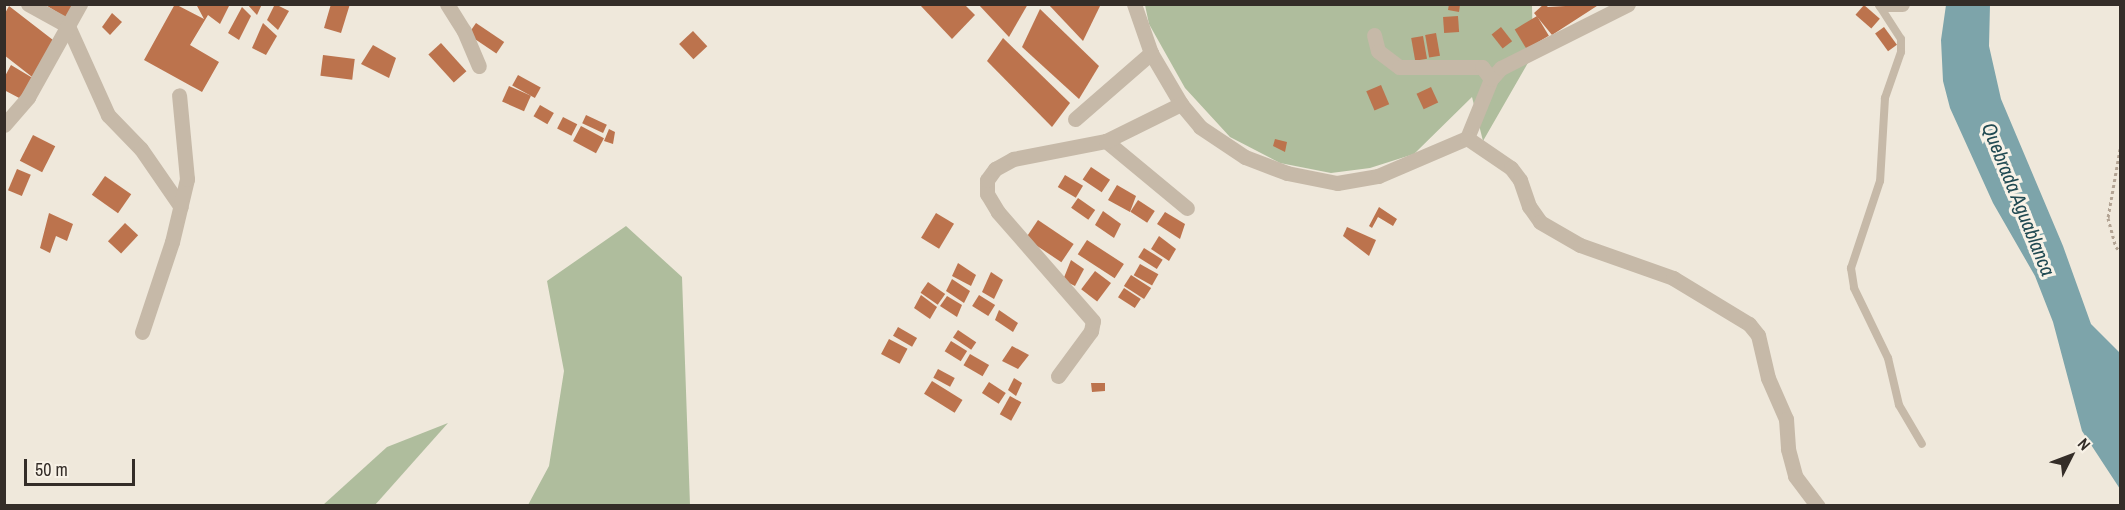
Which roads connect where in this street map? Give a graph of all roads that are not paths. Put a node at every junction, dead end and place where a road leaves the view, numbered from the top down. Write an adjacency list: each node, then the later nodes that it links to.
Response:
1 (27, 4): 8 (street)
2 (80, 4): 8 (street)
3 (447, 4): 11 (street)
4 (1134, 4): 10 (street)
5 (1628, 4): 12 (street)
6 (1880, 4): 7 (street); 23 (lane)
7 (1902, 4)
8 (68, 26): 16 (street); 19 (street)
9 (1374, 35): 12 (street)
10 (1151, 53): 14 (street); 15 (street)
11 (479, 66)
12 (1491, 79): 17 (street)
13 (179, 95): 19 (street)
14 (1181, 104): 17 (street); 18 (street)
15 (1075, 119)
16 (4, 125)
17 (1467, 138): 24 (street)
18 (1106, 141): 20 (street); 22 (street)
19 (181, 207): 21 (street)
20 (1187, 208)
21 (142, 332)
22 (1058, 376)
23 (1922, 444)
24 (1818, 506)

